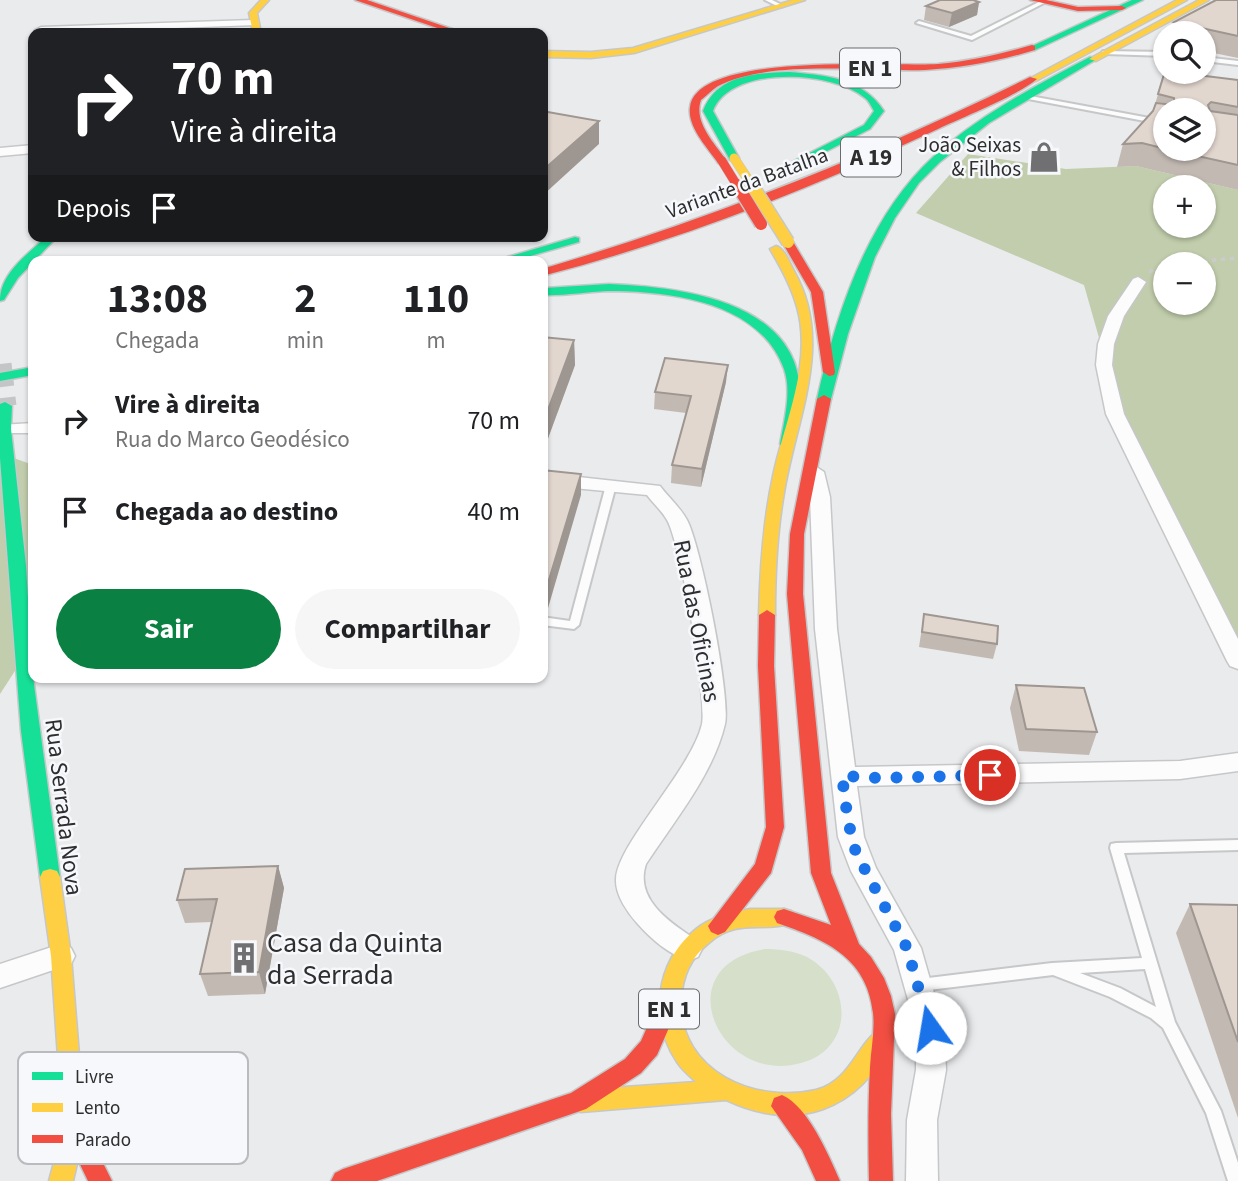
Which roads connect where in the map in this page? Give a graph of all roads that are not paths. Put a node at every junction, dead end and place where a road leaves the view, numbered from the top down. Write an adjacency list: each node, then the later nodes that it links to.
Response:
1 (265, 0): 14 (main road)
2 (359, 0): 15 (main road)
3 (801, 0): 9 (main road)
4 (1139, 0): 11 (main road, EN 1)
5 (1161, 0): 37 (main road, Variante da Batalha / A 19)
6 (1183, 0): 39 (main road, Variante da Batalha / A 19)
7 (1205, 0): 16 (main road, EN 1)
8 (1039, 1): 10 (main road); 12 (lane)
9 (774, 3): 20 (main road)
10 (1065, 8): 11 (main road); 13 (main road)
11 (1116, 11): 13 (main road, EN 1); 23 (main road)
12 (919, 23)
13 (1083, 26): 29 (main road, EN 1)
14 (255, 28)
15 (445, 28)
16 (1135, 36): 17 (main road, EN 1); 18 (lane)
17 (1105, 52): 18 (lane); 24 (main road, EN 1)
18 (1149, 52): 19 (lane)
19 (1153, 52)
20 (548, 54)
21 (1216, 60): 22 (lane)
22 (1238, 63)
23 (983, 78)
24 (1030, 93): 25 (lane); 40 (main road); 45 (main road, EN 1)
25 (1153, 120)
26 (889, 124): 29 (main road)
27 (28, 149): 28 (street)
28 (0, 152)
29 (728, 159): 34 (main road, bridge)
30 (761, 177): 31 (main road)
31 (716, 193)
32 (588, 236): 36 (main road)
33 (47, 242): 35 (main road)
34 (782, 245): 45 (main road); 52 (main road, EN 1)
35 (32, 256)
36 (517, 256)
37 (548, 259)
38 (28, 260): 43 (main road)
39 (548, 271)
40 (548, 281)
41 (1138, 282): 57 (street)
42 (548, 291): 52 (main road)
43 (0, 297)
44 (28, 370): 46 (main road)
45 (829, 372): 53 (main road, EN 1)
46 (6, 376)
47 (28, 385): 48 (main road)
48 (0, 390)
49 (5, 406): 51 (main road, Rua Serrada Nova)
50 (28, 428): 51 (street)
51 (4, 429): 64 (main road, Rua Serrada Nova)
52 (787, 444): 61 (main road, EN 1)
53 (813, 458): 59 (street); 62 (main road, EN 1)
54 (548, 480): 55 (street, Rua das Oficinas)
55 (611, 485): 56 (lane); 63 (street, Rua das Oficinas)
56 (548, 622)
57 (1238, 661)
58 (1238, 762): 59 (street)
59 (842, 776): 68 (street)
60 (1238, 845): 65 (lane)
61 (718, 926): 62 (main road, EN 1); 63 (main road, EN 1)
62 (850, 947): 69 (main road, EN 1)
63 (688, 949): 70 (main road, EN 1)
64 (61, 956): 67 (street); 73 (main road, Rua Serrada Nova)
65 (1150, 963): 66 (lane); 71 (lane)
66 (1052, 969): 68 (lane); 71 (lane)
67 (0, 976)
68 (919, 985): 69 (street); 85 (street)
69 (878, 988): 72 (main road, EN 1)
70 (668, 1005): 74 (main road, EN 1); 75 (main road)
71 (1168, 1023): 86 (lane)
72 (881, 1040): 76 (main road, EN 1); 84 (main road, EN 1)
73 (68, 1052)
74 (724, 1090): 75 (main road); 76 (main road, EN 1)
75 (578, 1101): 79 (main road)
76 (782, 1106): 83 (main road)
77 (65, 1164): 80 (main road, Rua Serrada Nova)
78 (92, 1164): 81 (main road, Rua Serrada Nova)
79 (365, 1178): 82 (main road)
80 (61, 1181)
81 (100, 1181)
82 (344, 1181)
83 (828, 1181)
84 (881, 1181)
85 (922, 1181)
86 (1236, 1181)

